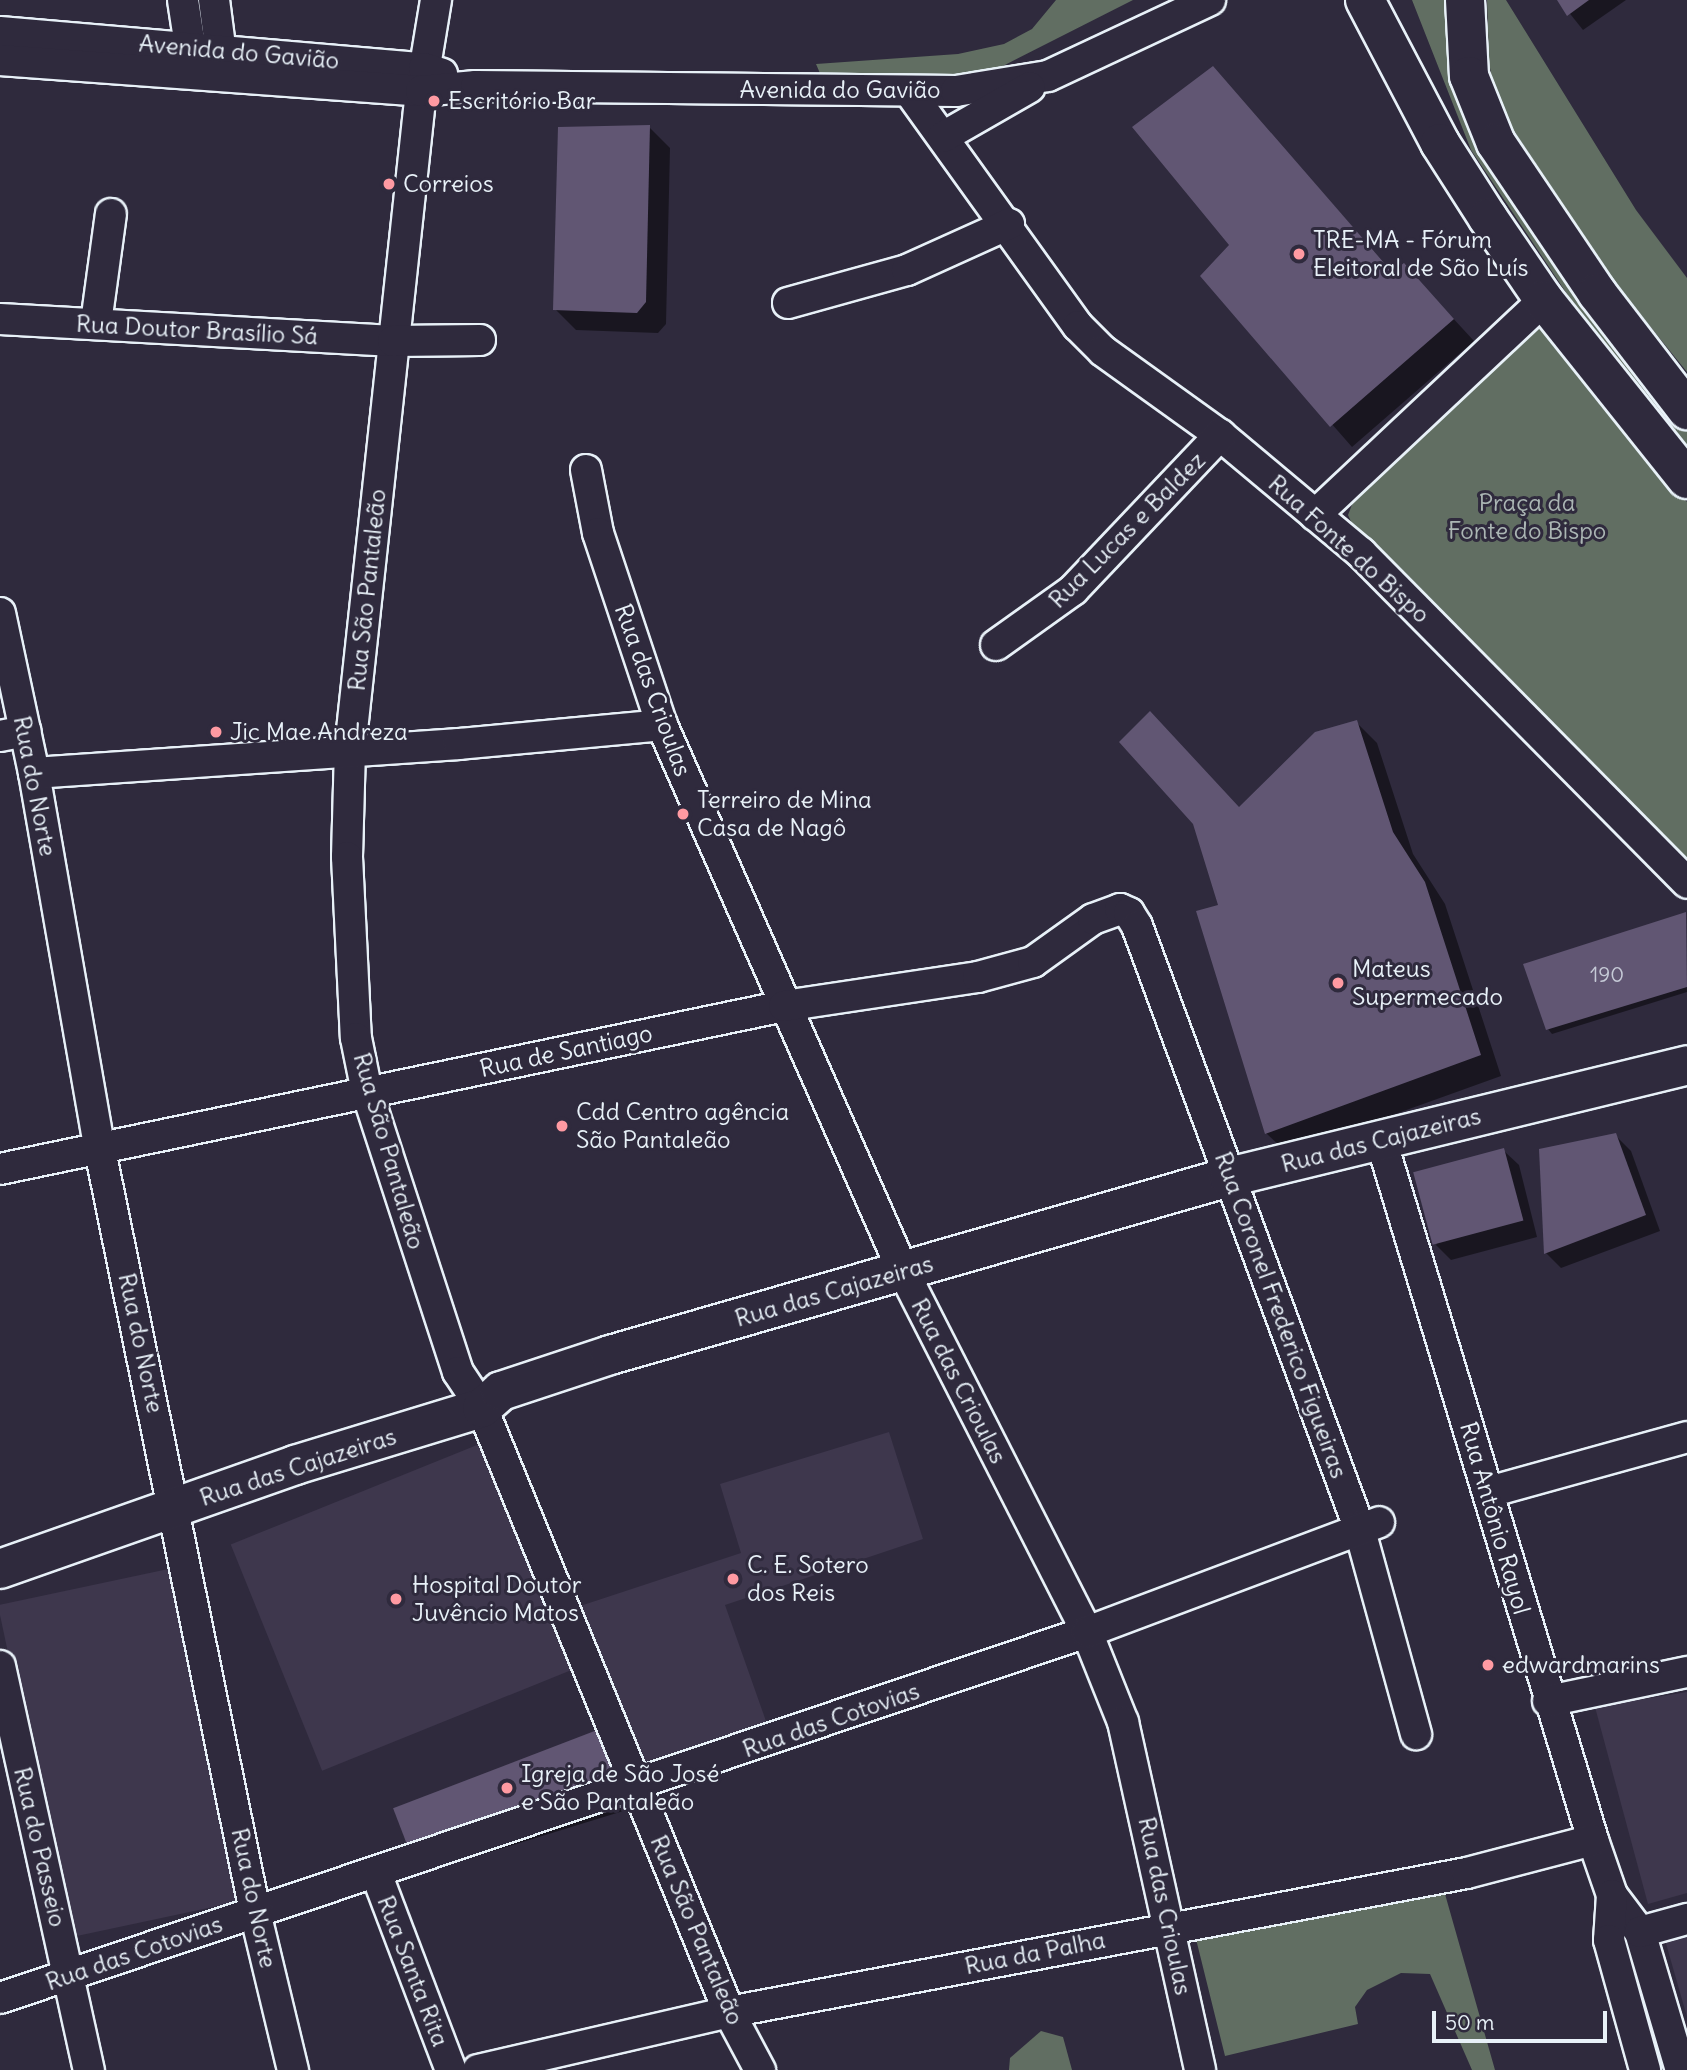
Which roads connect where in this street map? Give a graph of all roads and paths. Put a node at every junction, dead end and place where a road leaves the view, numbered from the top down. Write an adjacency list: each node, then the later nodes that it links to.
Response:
1 (183, 0): 10 (street)
2 (214, 0): 11 (street)
3 (436, 0): 13 (street, Rua São Pantaleão)
4 (1365, 0): 15 (main road)
5 (1380, 0): 15 (main road)
6 (1465, 0): 25 (main road)
7 (1198, 3): 12 (street, Avenida do Gavião)
8 (0, 32): 10 (street, Avenida do Gavião)
9 (0, 60): 10 (street, Avenida do Gavião)
10 (192, 60): 11 (street, Avenida do Gavião)
11 (223, 62): 13 (street, Avenida do Gavião)
12 (1048, 76): 14 (street, Avenida do Gavião); 16 (street)
13 (422, 79): 14 (street, Avenida do Gavião); 24 (street, Rua São Pantaleão)
14 (909, 91): 16 (street, Rua Fonte do Bispo)
15 (1418, 100): 19 (main road)
16 (943, 137): 18 (street, Rua Fonte do Bispo)
17 (111, 214): 22 (street)
18 (1009, 224): 20 (street); 26 (street, Rua Fonte do Bispo)
19 (1544, 300): 28 (main road); 29 (street)
20 (788, 303)
21 (0, 319): 22 (street, Rua Doutor Brasílio Sá)
22 (96, 323): 24 (street, Rua Doutor Brasílio Sá)
23 (480, 340): 24 (street)
24 (393, 341): 34 (street, Rua São Pantaleão)
25 (1687, 410)
26 (1220, 435): 29 (street, Rua Fonte do Bispo); 31 (street, Rua Lucas e Baldez)
27 (586, 470): 32 (street, Rua das Crioulas)
28 (1687, 479)
29 (1315, 515): 36 (street, Rua Fonte do Bispo)
30 (0, 613): 33 (street, Rua do Norte)
31 (996, 645)
32 (662, 724): 34 (street); 38 (street, Rua das Crioulas)
33 (13, 734): 35 (street, Rua do Norte)
34 (350, 749): 35 (street); 43 (street, Rua São Pantaleão)
35 (34, 773): 45 (street, Rua do Norte)
36 (1687, 883)
37 (1120, 909): 38 (street, Rua de Santiago); 47 (street, Rua Coronel Frederico Figueiras)
38 (784, 1006): 43 (street, Rua de Santiago); 48 (street, Rua das Crioulas)
39 (1687, 1048): 42 (street)
40 (1687, 1065): 42 (main road, Rua das Cajazeiras)
41 (1687, 1073): 42 (main road)
42 (1641, 1077): 44 (main road, Rua das Cajazeiras)
43 (367, 1091): 45 (street, Rua de Santiago); 49 (street, Rua São Pantaleão)
44 (1381, 1140): 47 (main road, Rua das Cajazeiras); 51 (street, Rua Antônio Rayol)
45 (100, 1150): 46 (street, Rua de Santiago); 52 (street, Rua do Norte)
46 (0, 1169)
47 (1229, 1177): 48 (main road, Rua das Cajazeiras); 53 (street, Rua Coronel Frederico Figueiras)
48 (903, 1271): 49 (main road, Rua das Cajazeiras); 55 (street, Rua das Crioulas)
49 (482, 1408): 52 (main road, Rua das Cajazeiras); 60 (street, Rua São Pantaleão)
50 (1687, 1437): 51 (street)
51 (1489, 1492): 58 (street, Rua Antônio Rayol)
52 (175, 1507): 54 (main road, Rua das Cajazeiras); 64 (street, Rua do Norte)
53 (1369, 1525): 55 (street, Rua das Cotovias); 59 (street, Rua Coronel Frederico Figueiras)
54 (0, 1569)
55 (1087, 1632): 60 (street, Rua das Cotovias); 66 (street, Rua das Crioulas)
56 (0, 1666): 68 (street, Rua do Passeio)
57 (1687, 1672): 58 (street)
58 (1548, 1701): 61 (street, Rua Antônio Rayol)
59 (1416, 1734)
60 (636, 1786): 62 (street, Rua das Cotovias); 70 (street, Rua São Pantaleão)
61 (1593, 1840): 63 (street, Rua Antônio Rayol); 66 (street, Rua da Palha)
62 (376, 1872): 64 (street, Rua das Cotovias); 73 (street, Rua Santa Rita)
63 (1612, 1895): 67 (street, Rua Antônio Rayol); 77 (street, Rua Antônio Rayol)
64 (255, 1912): 68 (street, Rua das Cotovias); 72 (street, Rua do Norte)
65 (1687, 1919): 67 (street)
66 (1168, 1927): 70 (street, Rua da Palha); 76 (street, Rua das Crioulas)
67 (1640, 1932): 78 (street, Rua Antônio Rayol)
68 (69, 1975): 69 (street, Rua das Cotovias); 71 (street, Rua do Passeio)
69 (0, 1998)
70 (729, 2012): 74 (street, Rua da Palha); 75 (street, Rua São Pantaleão)
71 (89, 2070)
72 (293, 2070)
73 (451, 2070)
74 (478, 2070)
75 (760, 2070)
76 (1200, 2070)
77 (1645, 2070)
78 (1681, 2070)

